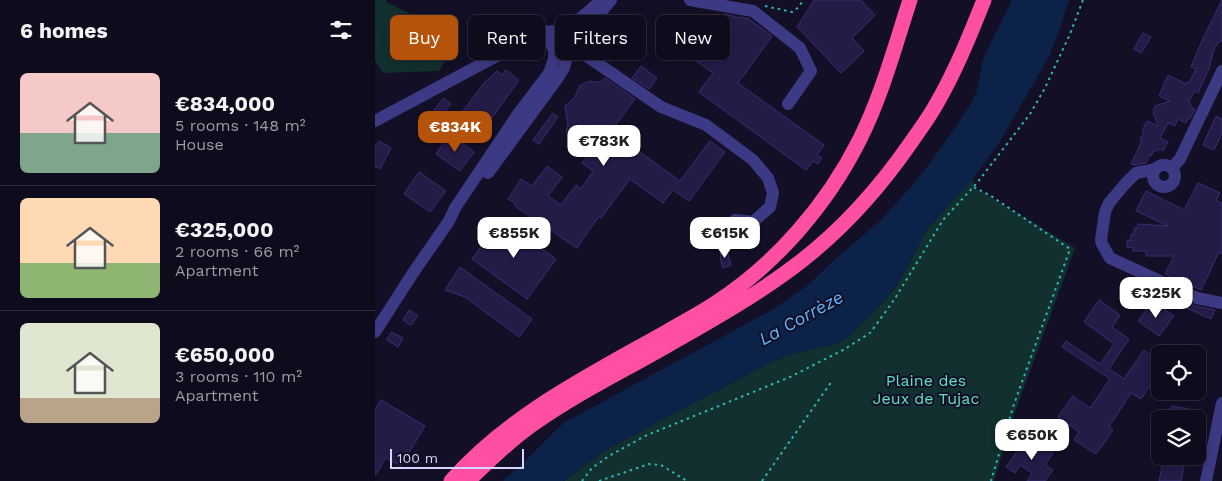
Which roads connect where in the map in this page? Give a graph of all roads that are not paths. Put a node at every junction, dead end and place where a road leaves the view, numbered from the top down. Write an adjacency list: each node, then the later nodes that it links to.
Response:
1 (601, 0): 6 (street)
2 (611, 0): 7 (street)
3 (691, 0): 15 (street)
4 (910, 0): 26 (highway)
5 (984, 0): 27 (highway)
6 (584, 15)
7 (599, 15)
8 (555, 33): 10 (street)
9 (545, 42): 10 (street)
10 (553, 47): 22 (street)
11 (492, 60): 16 (street)
12 (567, 60): 22 (street)
13 (593, 60): 21 (street)
14 (1222, 71): 17 (street)
15 (788, 104)
16 (375, 121)
17 (1172, 168): 18 (street); 19 (street)
18 (1156, 169): 19 (street); 20 (street)
19 (1155, 183): 20 (street)
20 (1116, 194): 23 (street)
21 (735, 220)
22 (449, 221): 24 (street)
23 (1222, 303)
24 (375, 332)
25 (1222, 404): 28 (street)
26 (451, 481)
27 (467, 481)
28 (1206, 481)

